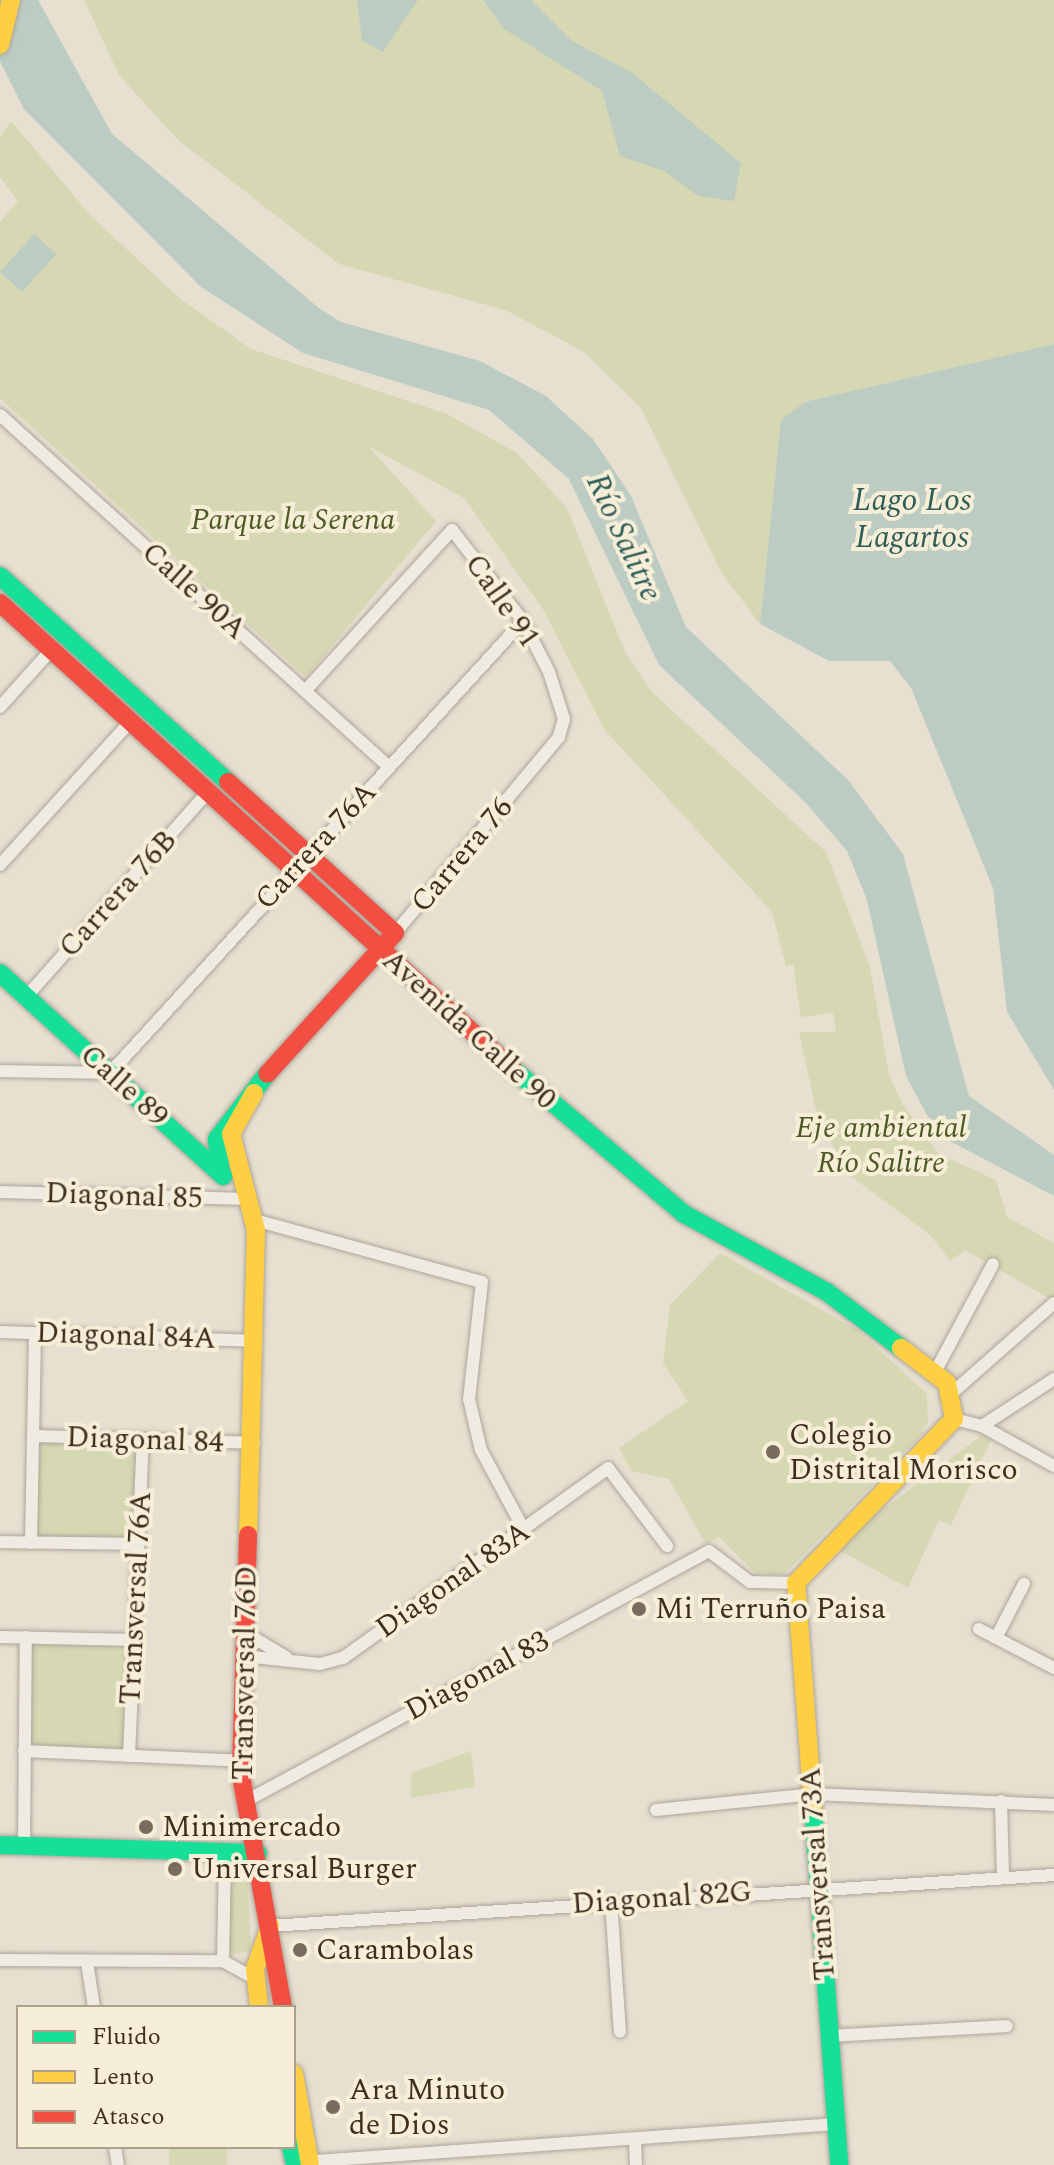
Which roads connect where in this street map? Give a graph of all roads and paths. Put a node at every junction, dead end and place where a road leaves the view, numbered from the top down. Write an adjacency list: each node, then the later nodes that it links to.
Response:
1 (11, 0): 2 (main road)
2 (0, 45)
3 (0, 415): 8 (street, Calle 90A)
4 (0, 576): 14 (main road, Avenida Calle 90)
5 (0, 603): 7 (main road, Avenida Calle 90)
6 (523, 621): 8 (street, Calle 91); 10 (street, Calle 91); 12 (street, Carrera 76A)
7 (52, 649): 9 (street); 11 (main road, Avenida Calle 90)
8 (305, 691): 12 (street, Calle 90A)
9 (0, 707)
10 (564, 719): 17 (street, Carrera 76)
11 (131, 721): 13 (main road, Avenida Calle 90); 15 (street)
12 (389, 767): 14 (street, Carrera 76A)
13 (209, 791): 16 (main road, Avenida Calle 90); 20 (street, Carrera 76B)
14 (309, 854): 16 (street, Carrera 76A); 17 (main road, Avenida Calle 90)
15 (0, 865)
16 (294, 870): 18 (main road, Avenida Calle 90); 22 (street, Carrera 76A)
17 (395, 933): 18 (main road, Carrera 76)
18 (381, 950): 23 (main road, Carrera 76); 35 (main road, Avenida Calle 90)
19 (0, 973): 20 (main road, Calle 89)
20 (26, 997): 22 (main road, Calle 89)
21 (0, 1071): 22 (street)
22 (110, 1073): 25 (main road, Calle 89)
23 (254, 1093): 24 (main road, Carrera 76); 28 (main road, Transversal 76D)
24 (228, 1118): 25 (main road, Carrera 76); 26 (main road)
25 (196, 1152): 26 (main road, Calle 89)
26 (221, 1174): 28 (main road, Calle 89)
27 (0, 1192): 28 (street, Diagonal 85)
28 (248, 1199): 29 (main road, Transversal 76D)
29 (255, 1220): 34 (main road, Transversal 76D); 44 (street)
30 (993, 1264): 35 (street)
31 (1054, 1303): 37 (street)
32 (0, 1332): 33 (street, Diagonal 84A)
33 (35, 1333): 34 (street, Diagonal 84A); 40 (street)
34 (252, 1341): 42 (main road, Transversal 76D)
35 (936, 1370): 37 (main road, Avenida Calle 90)
36 (1054, 1379): 39 (street)
37 (952, 1393): 38 (main road)
38 (954, 1419): 39 (street); 49 (main road)
39 (982, 1426): 43 (street)
40 (34, 1436): 41 (street, Diagonal 84); 46 (street)
41 (143, 1439): 42 (street, Diagonal 84); 47 (street, Transversal 76A)
42 (251, 1443): 52 (main road, Transversal 76D)
43 (1054, 1466)
44 (524, 1530): 48 (street, Diagonal 83A); 58 (street, Diagonal 83A)
45 (0, 1542): 46 (street)
46 (31, 1543): 47 (street)
47 (139, 1544): 56 (street, Transversal 76A)
48 (667, 1546)
49 (796, 1583): 63 (main road, Transversal 73A); 65 (street, Diagonal 83)
50 (1024, 1584): 55 (street)
51 (979, 1629): 55 (street)
52 (244, 1632): 57 (main road, Transversal 76D); 58 (street, Diagonal 83A)
53 (0, 1637): 54 (street)
54 (26, 1637): 56 (street); 60 (street)
55 (996, 1638): 59 (street)
56 (134, 1640): 61 (street, Transversal 76A)
57 (244, 1656): 58 (street, Diagonal 83A); 62 (main road, Transversal 76D)
58 (289, 1659)
59 (1053, 1666)
60 (24, 1751): 61 (street); 69 (street)
61 (129, 1756): 62 (street)
62 (241, 1761): 65 (main road, Transversal 76D)
63 (814, 1794): 64 (street); 67 (street); 74 (main road, Transversal 73A)
64 (1001, 1801): 66 (street); 72 (street)
65 (244, 1802): 71 (main road, Transversal 76D)
66 (1054, 1805)
67 (656, 1810)
68 (0, 1845): 69 (main road)
69 (24, 1846): 70 (main road)
70 (225, 1852): 71 (main road); 80 (street)
71 (258, 1853): 78 (main road, Transversal 76D)
72 (1003, 1875): 73 (street, Diagonal 82G); 74 (street, Diagonal 82G)
73 (1054, 1875)
74 (819, 1888): 76 (street, Diagonal 82G); 88 (main road, Transversal 73A)
75 (530, 1891): 77 (street)
76 (611, 1901): 77 (street, Diagonal 82G); 87 (street)
77 (530, 1906): 78 (street, Diagonal 82G)
78 (270, 1926): 82 (main road); 85 (main road)
79 (0, 1960): 81 (street)
80 (223, 1961): 81 (street); 82 (street)
81 (87, 1962): 83 (street)
82 (254, 1978): 84 (main road)
83 (94, 2005)
84 (259, 2005)
85 (283, 2005)
86 (1007, 2026): 88 (street)
87 (620, 2032)
88 (830, 2036): 90 (main road, Transversal 73A)
89 (296, 2103): 92 (main road)
90 (836, 2124): 91 (street); 94 (main road, Transversal 73A)
91 (635, 2139): 92 (street); 93 (street)
92 (300, 2160)
93 (636, 2165)
94 (839, 2165)

